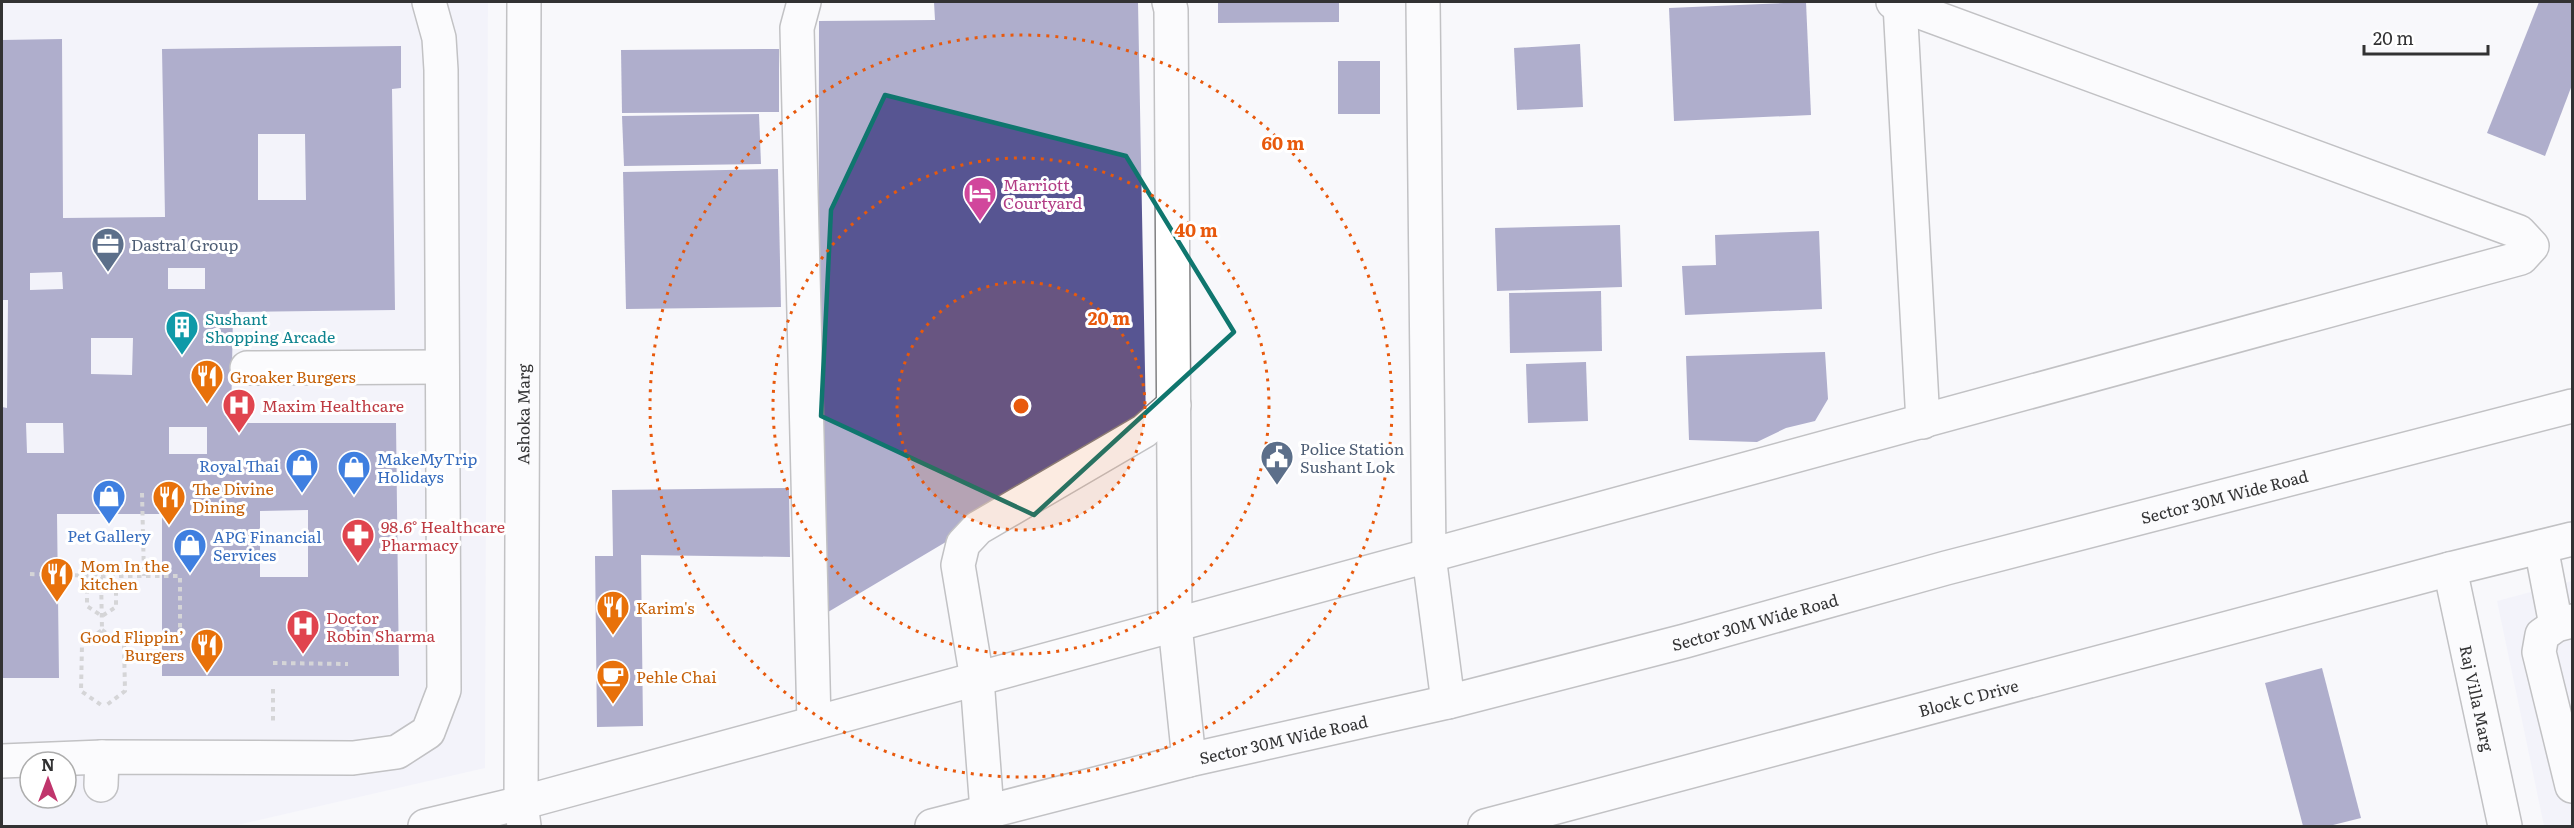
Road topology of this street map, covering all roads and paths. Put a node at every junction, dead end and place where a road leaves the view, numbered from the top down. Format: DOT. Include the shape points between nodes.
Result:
graph roads {
  1 [pos="429,2"];
  2 [pos="524,2"];
  3 [pos="804,2"];
  4 [pos="1169,2"];
  5 [pos="1423,2"];
  6 [pos="1896,3"];
  7 [pos="442,367"];
  8 [pos="247,368"];
  9 [pos="1174,405"];
  10 [pos="2572,405"];
  11 [pos="1923,422"];
  12 [pos="142,493"];
  13 [pos="2572,539"];
  14 [pos="2541,547"];
  15 [pos="1429,556"];
  16 [pos="2450,569"];
  17 [pos="30,574"];
  18 [pos="101,576"];
  19 [pos="144,576"];
  20 [pos="87,589"];
  21 [pos="116,589"];
  22 [pos="102,616"];
  23 [pos="2564,623"];
  24 [pos="1175,625"];
  25 [pos="180,628"];
  26 [pos="102,630"];
  27 [pos="273,663"];
  28 [pos="348,664"];
  29 [pos="976,679"];
  30 [pos="273,689"];
  31 [pos="1448,702"];
  32 [pos="814,723"];
  33 [pos="273,730"];
  34 [pos="1189,760"];
  35 [pos="2,761"];
  36 [pos="2572,786"];
  37 [pos="987,811"];
  38 [pos="523,815"];
  39 [pos="476,820"];
  40 [pos="425,826"];
  41 [pos="932,826"];
  42 [pos="1485,826"];
  43 [pos="2505,826"];
  1 -- 7 [label="street" via="439,38 441,70"];
  2 -- 38 [label="street, Ashoka Marg"];
  3 -- 32 [label="street" via="797,28"];
  4 -- 9 [label="street"];
  5 -- 15 [label="street"];
  6 -- 11 [label="street"];
  6 -- 11 [label="street" via="2519,232 2532,246 2521,258"];
  7 -- 8 [label="street"];
  7 -- 35 [label="street" via="444,690 428,732 397,752 353,758 102,771"];
  9 -- 24 [label="street"];
  9 -- 29 [label="street" via="1144,431 978,528 963,544 958,565"];
  10 -- 31 [label="street, Sector 30M Wide Road"];
  11 -- 15 [label="street"];
  12 -- 19 [label="path"];
  13 -- 14 [label="street, Block C Drive"];
  14 -- 16 [label="street, Block C Drive"];
  14 -- 23 [label="street"];
  15 -- 24 [label="street"];
  15 -- 31 [label="street"];
  16 -- 42 [label="street, Block C Drive"];
  16 -- 43 [label="street, Raj Villa Marg"];
  17 -- 18 [label="path"];
  18 -- 19 [label="path"];
  18 -- 22 [label="path"];
  19 -- 25 [label="path" via="180,576"];
  20 -- 22 [label="path" via="87,606"];
  21 -- 22 [label="path" via="116,607"];
  22 -- 26 [label="path"];
  23 -- 36 [label="street" via="2542,634 2539,652"];
  24 -- 29 [label="street"];
  24 -- 34 [label="street"];
  26 -- 26 [label="path" via="124,645 125,691 104,707 81,691 82,644"];
  27 -- 28 [label="path"];
  29 -- 32 [label="street"];
  29 -- 37 [label="street"];
  30 -- 33 [label="path"];
  31 -- 34 [label="street, Sector 30M Wide Road"];
  32 -- 38 [label="street"];
  34 -- 37 [label="street, Sector 30M Wide Road"];
  37 -- 41 [label="street, Sector 30M Wide Road"];
  38 -- 39 [label="street"];
  39 -- 40 [label="street"];
}
